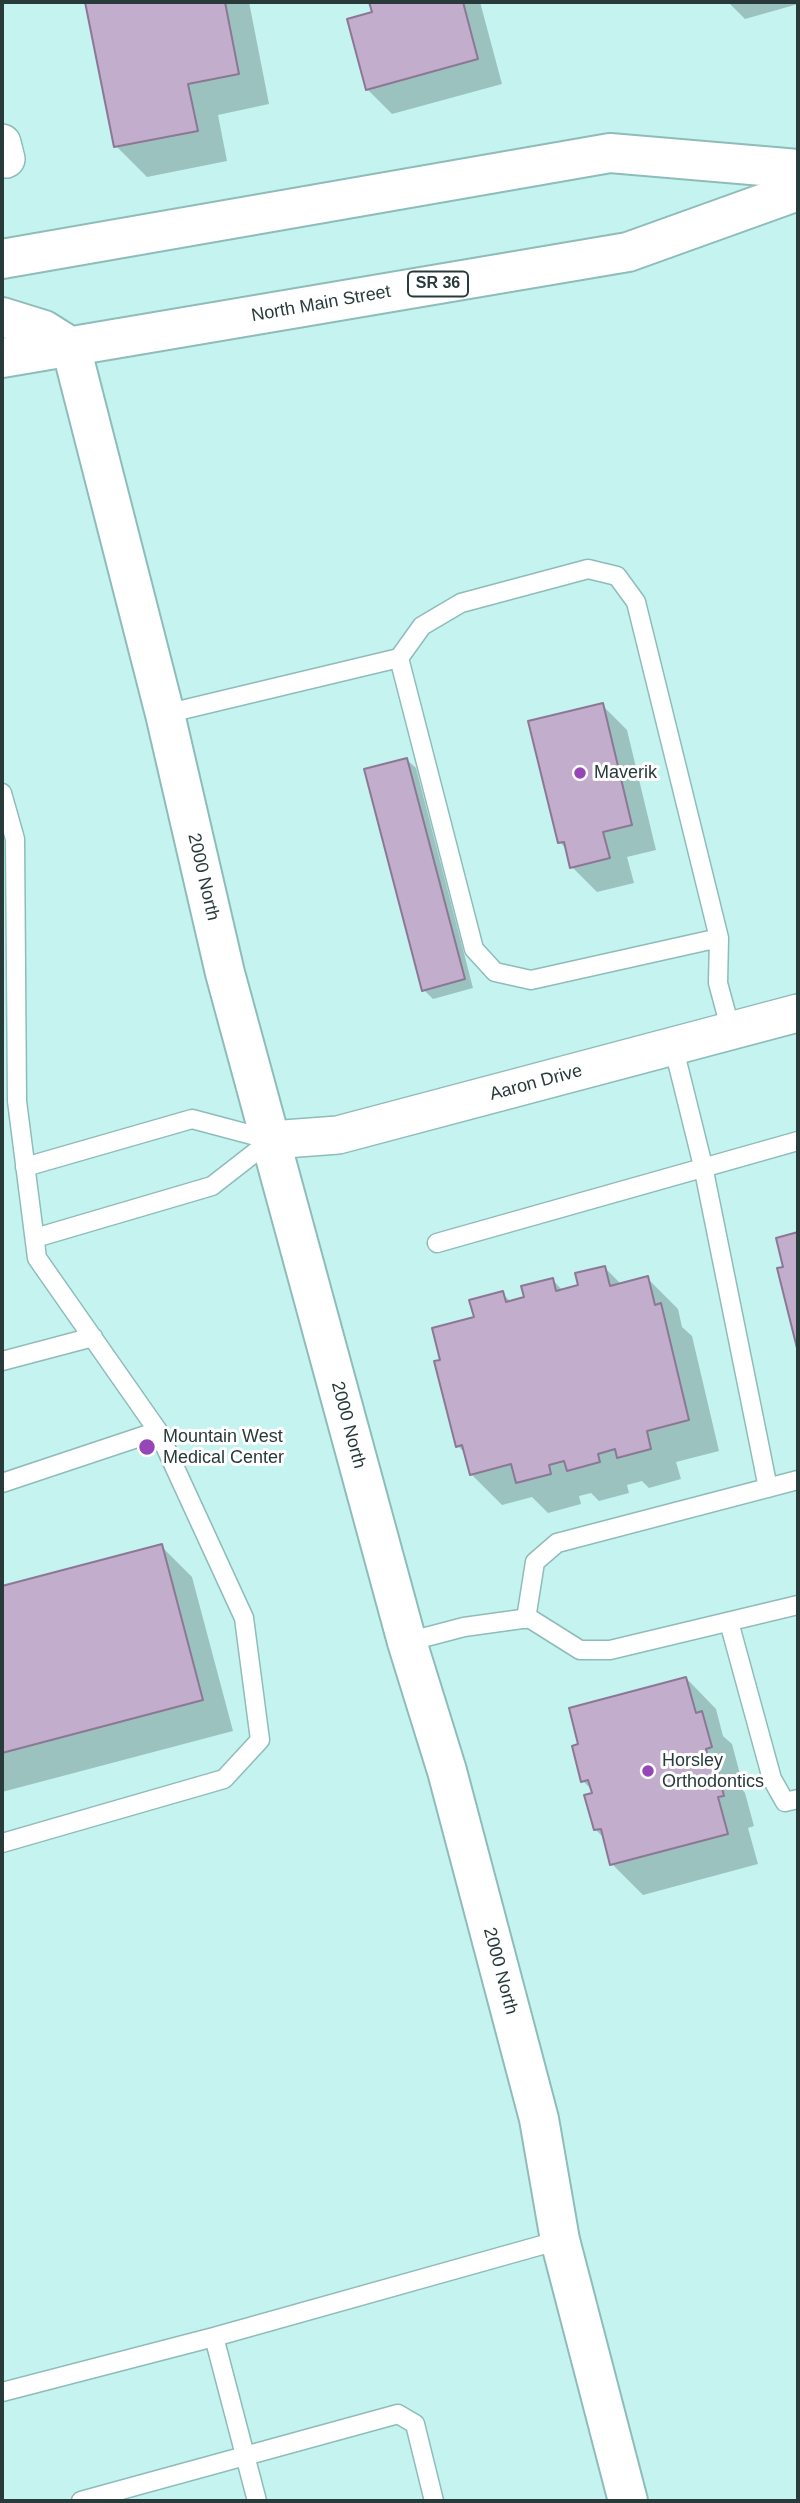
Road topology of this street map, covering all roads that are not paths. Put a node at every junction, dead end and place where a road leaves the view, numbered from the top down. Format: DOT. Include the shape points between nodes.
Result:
graph roads {
  1 [pos="798,169"];
  2 [pos="798,191"];
  3 [pos="2,259"];
  4 [pos="2,317"];
  5 [pos="71,347"];
  6 [pos="2,358"];
  7 [pos="398,658"];
  8 [pos="165,714"];
  9 [pos="2,793"];
  10 [pos="719,938"];
  11 [pos="798,1013"];
  12 [pos="731,1031"];
  13 [pos="673,1045"];
  14 [pos="271,1140"];
  15 [pos="798,1141"];
  16 [pos="703,1166"];
  17 [pos="25,1167"];
  18 [pos="35,1238"];
  19 [pos="437,1243"];
  20 [pos="93,1337"];
  21 [pos="2,1361"];
  22 [pos="158,1431"];
  23 [pos="798,1480"];
  24 [pos="2,1483"];
  25 [pos="768,1488"];
  26 [pos="798,1605"];
  27 [pos="526,1619"];
  28 [pos="729,1622"];
  29 [pos="407,1642"];
  30 [pos="798,1799"];
  31 [pos="2,1843"];
  32 [pos="560,2240"];
  33 [pos="214,2337"];
  34 [pos="2,2392"];
  35 [pos="245,2454"];
  36 [pos="81,2501"];
  37 [pos="257,2501"];
  38 [pos="434,2501"];
  39 [pos="628,2501"];
  1 -- 3 [label="main road" via="610,153"];
  2 -- 5 [label="main road, North Main Street / SR 36" via="628,252"];
  4 -- 5 [label="main road" via="44,330"];
  5 -- 6 [label="main road, North Main Street / SR 36"];
  5 -- 8 [label="main road, 2000 North"];
  7 -- 8 [label="lane"];
  7 -- 10 [label="lane" via="474,949 495,972 531,980"];
  7 -- 10 [label="lane" via="422,626 461,603 588,569 617,576 636,602"];
  8 -- 14 [label="main road, 2000 North" via="225,973"];
  9 -- 17 [label="lane" via="16,839 17,1101"];
  10 -- 12 [label="lane" via="718,983"];
  11 -- 12 [label="street, Aaron Drive"];
  12 -- 13 [label="street, Aaron Drive"];
  13 -- 14 [label="street, Aaron Drive" via="338,1135"];
  13 -- 16 [label="lane"];
  14 -- 17 [label="lane" via="192,1119"];
  14 -- 18 [label="lane" via="212,1186"];
  14 -- 29 [label="main road, 2000 North"];
  15 -- 16 [label="lane"];
  16 -- 19 [label="lane"];
  16 -- 25 [label="lane"];
  17 -- 18 [label="lane"];
  18 -- 20 [label="lane" via="37,1258"];
  20 -- 21 [label="lane"];
  20 -- 22 [label="lane"];
  22 -- 24 [label="lane"];
  22 -- 31 [label="lane" via="244,1618 260,1740 225,1779"];
  23 -- 25 [label="lane"];
  25 -- 27 [label="lane" via="557,1543 535,1562"];
  26 -- 28 [label="lane"];
  27 -- 28 [label="lane" via="580,1650 610,1650"];
  27 -- 29 [label="lane" via="464,1626"];
  28 -- 30 [label="lane" via="772,1779 785,1802"];
  29 -- 32 [label="main road, 2000 North" via="447,1771 539,2119"];
  32 -- 33 [label="lane"];
  32 -- 39 [label="main road, 2000 North"];
  33 -- 34 [label="lane"];
  33 -- 35 [label="lane"];
  35 -- 36 [label="lane"];
  35 -- 37 [label="lane"];
  35 -- 38 [label="lane" via="398,2414 415,2424"];
}
